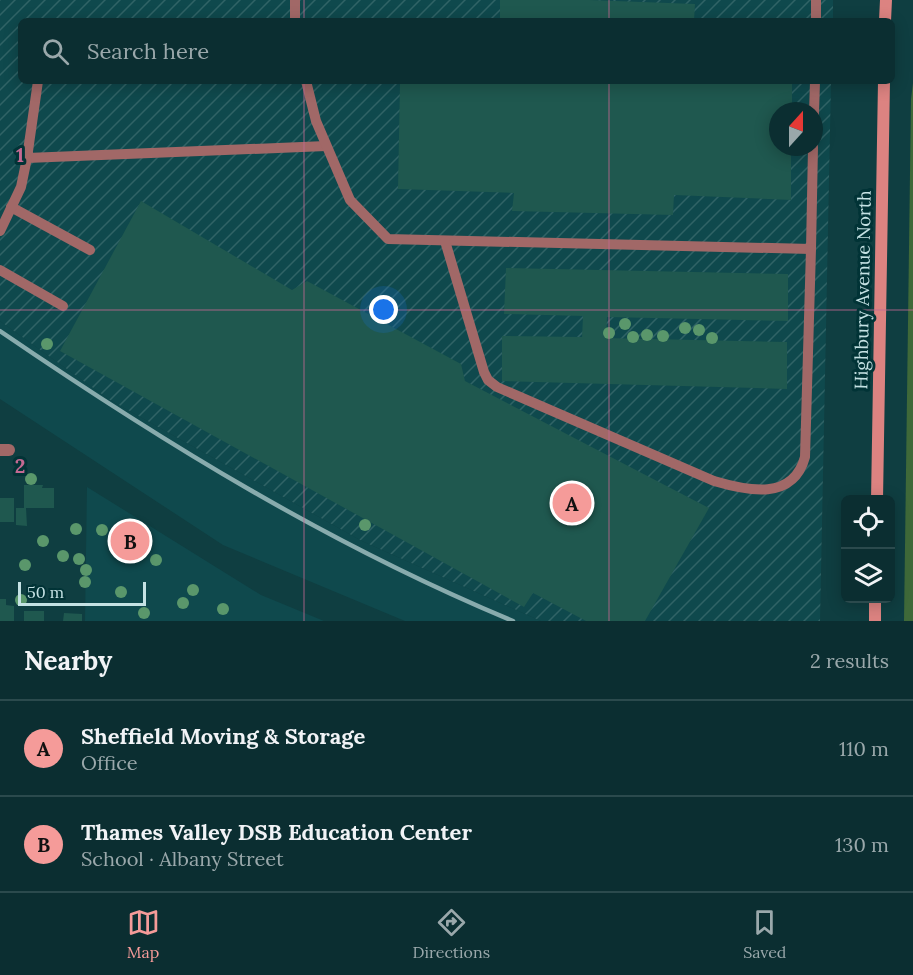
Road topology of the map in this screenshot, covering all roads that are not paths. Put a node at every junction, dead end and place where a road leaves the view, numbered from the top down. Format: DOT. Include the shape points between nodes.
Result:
graph roads {
  1 [pos="295,0"];
  2 [pos="816,0"];
  3 [pos="886,0"];
  4 [pos="295,18"];
  5 [pos="816,18"];
  6 [pos="885,18"];
  7 [pos="38,84"];
  8 [pos="307,84"];
  9 [pos="815,84"];
  10 [pos="884,84"];
  11 [pos="814,102"];
  12 [pos="326,146"];
  13 [pos="813,156"];
  14 [pos="27,158"];
  15 [pos="11,207"];
  16 [pos="0,231"];
  17 [pos="445,241"];
  18 [pos="811,249"];
  19 [pos="90,250"];
  20 [pos="0,270"];
  21 [pos="63,306"];
  22 [pos="877,495"];
  23 [pos="875,603"];
  24 [pos="875,621"];
  1 -- 4 [label="lane"];
  2 -- 5 [label="lane"];
  3 -- 6 [label="main road"];
  7 -- 14 [label="lane"];
  8 -- 12 [label="lane"];
  9 -- 11 [label="lane"];
  10 -- 22 [label="main road, Highbury Avenue North"];
  12 -- 14 [label="lane"];
  12 -- 17 [label="lane" via="350,200 388,239"];
  13 -- 18 [label="lane"];
  14 -- 15 [label="lane" via="21,187"];
  15 -- 16 [label="lane"];
  15 -- 19 [label="lane"];
  17 -- 18 [label="lane"];
  17 -- 18 [label="lane" via="488,380 527,401 714,481 762,490 787,484 799,473 805,457"];
  20 -- 21 [label="lane"];
  23 -- 24 [label="main road"];
}
